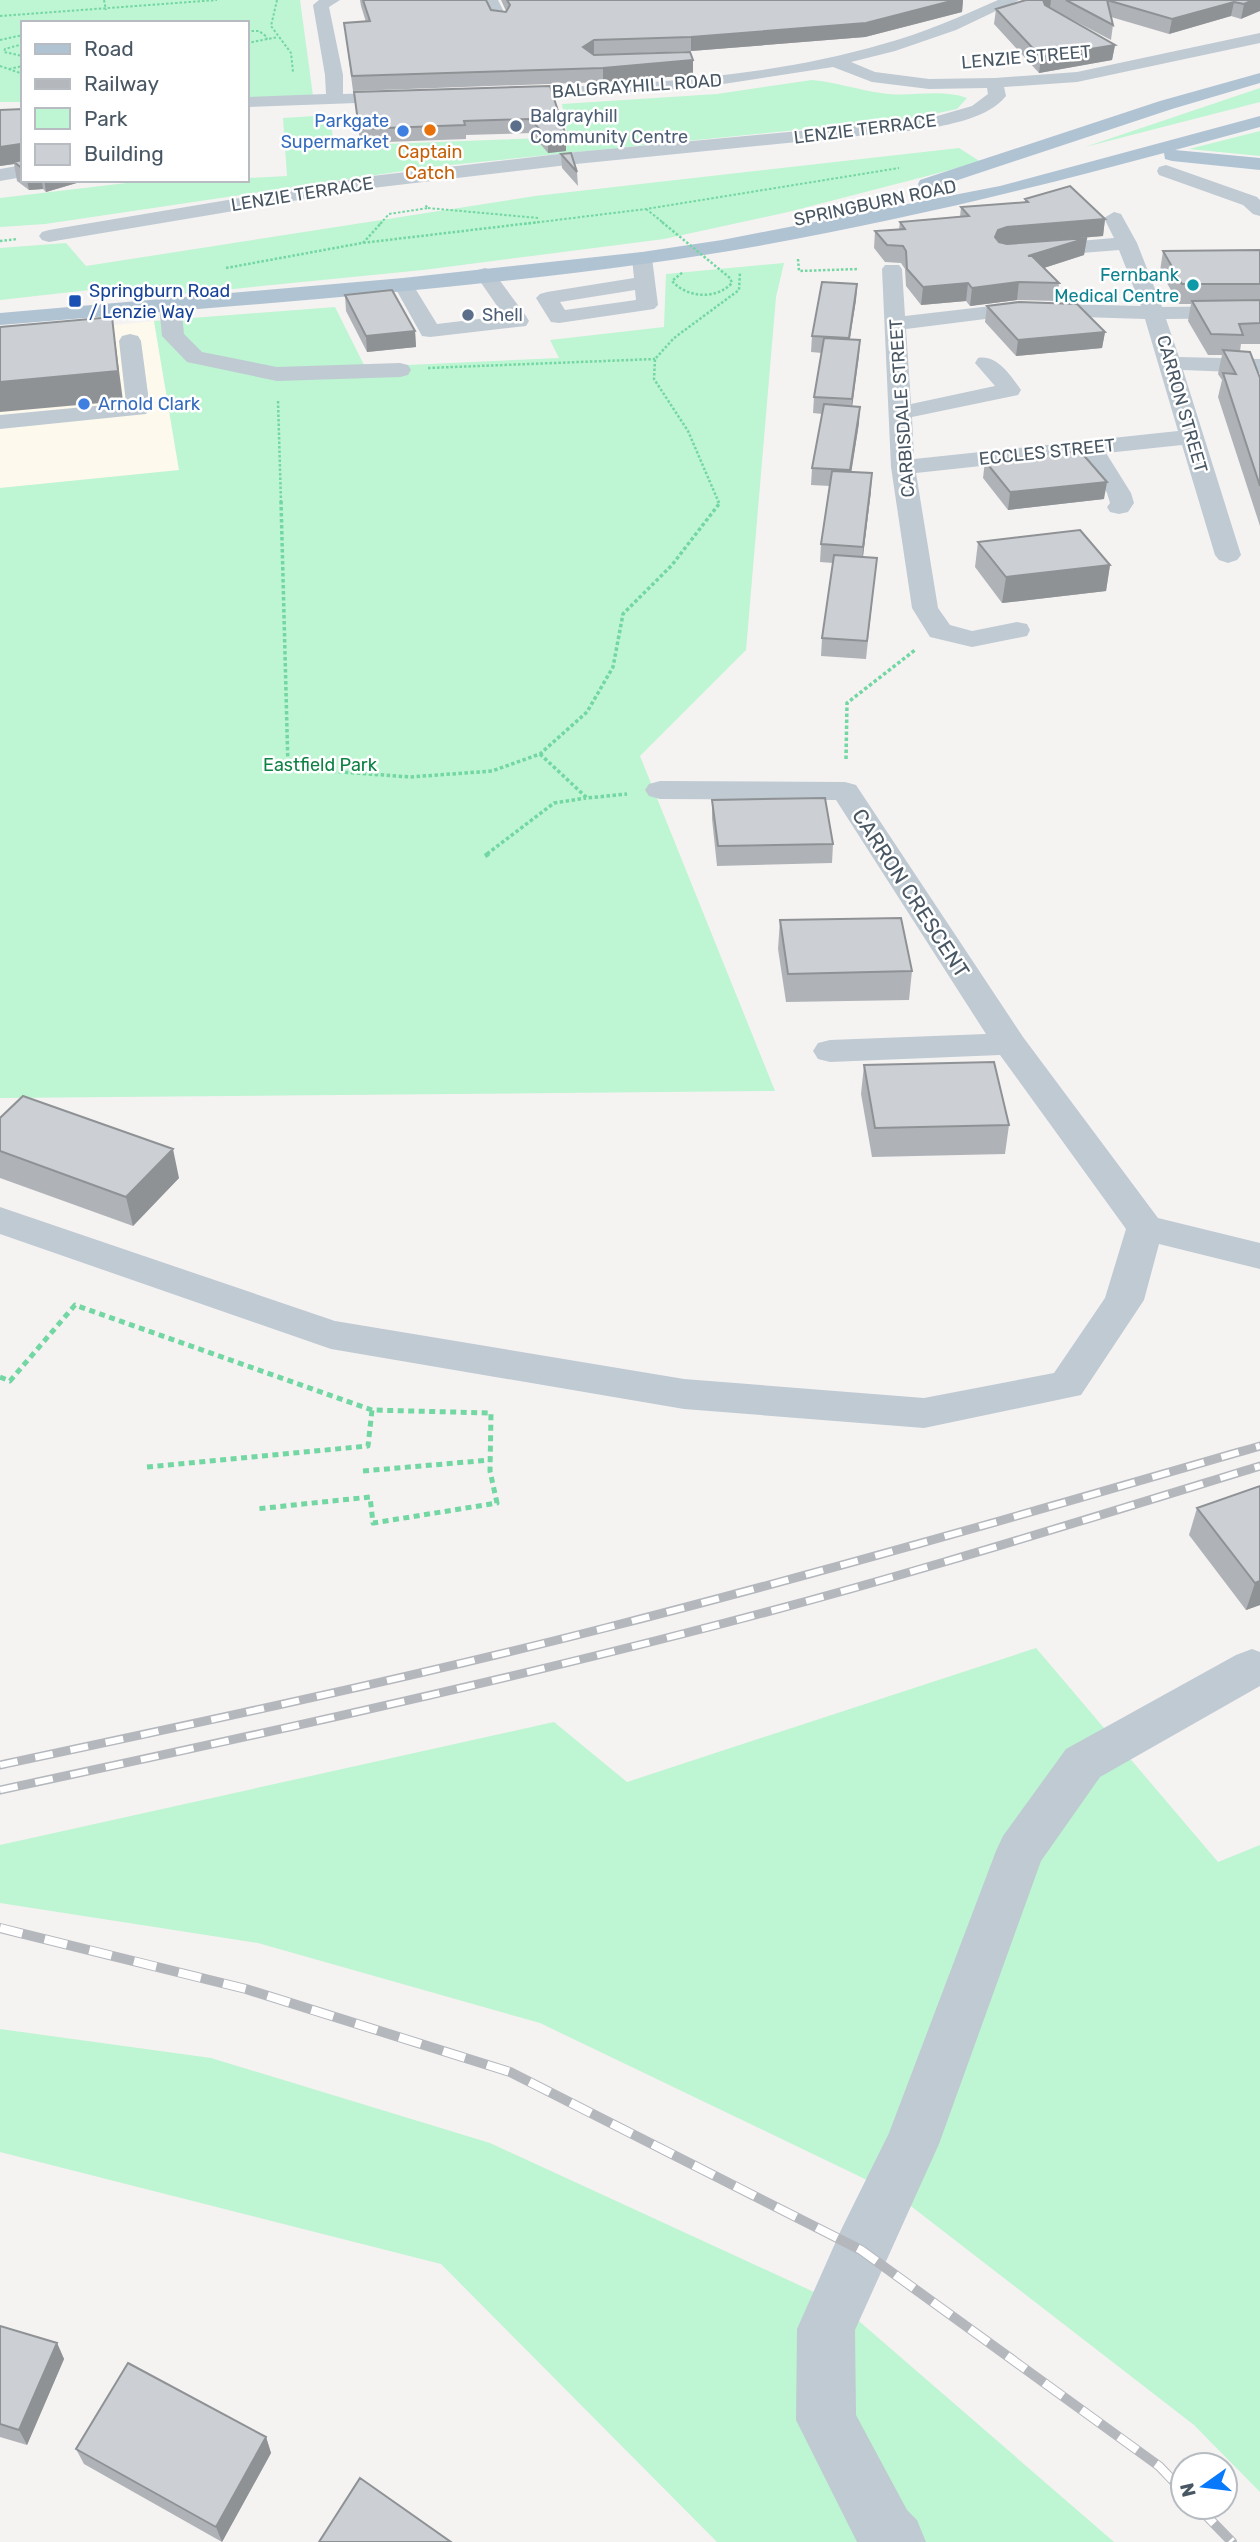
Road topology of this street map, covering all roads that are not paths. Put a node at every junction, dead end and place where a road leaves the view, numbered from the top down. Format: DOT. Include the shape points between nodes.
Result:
graph roads {
  1 [pos="332,0"];
  2 [pos="490,0"];
  3 [pos="1011,0"];
  4 [pos="959,3"];
  5 [pos="990,10"];
  6 [pos="500,20"];
  7 [pos="1218,33"];
  8 [pos="1252,40"];
  9 [pos="1115,52"];
  10 [pos="838,63"];
  11 [pos="1136,64"];
  12 [pos="717,65"];
  13 [pos="1260,78"];
  14 [pos="734,80"];
  15 [pos="995,83"];
  16 [pos="487,95"];
  17 [pos="423,97"];
  18 [pos="335,100"];
  19 [pos="248,103"];
  20 [pos="1260,108"];
  21 [pos="1260,121"];
  22 [pos="1129,158"];
  23 [pos="1260,164"];
  24 [pos="21,171"];
  25 [pos="1166,172"];
  26 [pos="0,175"];
  27 [pos="1260,209"];
  28 [pos="825,215"];
  29 [pos="1114,218"];
  30 [pos="49,236"];
  31 [pos="1127,243"];
  32 [pos="1019,252"];
  33 [pos="642,258"];
  34 [pos="892,269"];
  35 [pos="485,274"];
  36 [pos="645,282"];
  37 [pos="403,284"];
  38 [pos="170,304"];
  39 [pos="1260,312"];
  40 [pos="1156,313"];
  41 [pos="0,319"];
  42 [pos="896,324"];
  43 [pos="130,341"];
  44 [pos="986,363"];
  45 [pos="1170,363"];
  46 [pos="1260,366"];
  47 [pos="400,370"];
  48 [pos="900,413"];
  49 [pos="0,422"];
  50 [pos="1191,437"];
  51 [pos="1090,447"];
  52 [pos="903,467"];
  53 [pos="1119,507"];
  54 [pos="1228,555"];
  55 [pos="1017,630"];
  56 [pos="660,790"];
  57 [pos="1010,1044"];
  58 [pos="830,1051"];
  59 [pos="0,1220"];
  60 [pos="1145,1228"];
  61 [pos="1260,1256"];
  62 [pos="1252,1668"];
  63 [pos="895,2542"];
  1 -- 18 [label="street" via="321,5"];
  2 -- 6 [label="street"];
  3 -- 5 [label="street, BALGRAYHILL ROAD"];
  4 -- 5 [label="street"];
  5 -- 10 [label="street, BALGRAYHILL ROAD" via="905,44"];
  7 -- 8 [label="street"];
  8 -- 11 [label="street, LENZIE STREET"];
  9 -- 11 [label="street"];
  10 -- 14 [label="street, BALGRAYHILL ROAD"];
  10 -- 15 [label="street, LENZIE STREET" via="885,79"];
  11 -- 15 [label="street, LENZIE STREET" via="1077,77"];
  12 -- 14 [label="street, BALGRAYHILL ROAD"];
  13 -- 28 [label="main road"];
  14 -- 16 [label="street, BALGRAYHILL ROAD"];
  15 -- 30 [label="street, LENZIE TERRACE" via="997,96 978,110 928,124 378,181"];
  17 -- 18 [label="street"];
  18 -- 19 [label="street"];
  20 -- 28 [label="main road, SPRINGBURN ROAD"];
  21 -- 22 [label="main road, SPRINGBURN ROAD"];
  22 -- 23 [label="main road" via="1181,154"];
  22 -- 33 [label="main road, SPRINGBURN ROAD" via="926,207"];
  24 -- 26 [label="street"];
  25 -- 27 [label="street" via="1250,201"];
  28 -- 35 [label="main road, SPRINGBURN ROAD"];
  29 -- 31 [label="street, CARRON STREET"];
  31 -- 32 [label="street"];
  31 -- 40 [label="street, CARRON STREET"];
  33 -- 35 [label="main road, SPRINGBURN ROAD"];
  33 -- 36 [label="street"];
  34 -- 42 [label="street, CARBISDALE STREET"];
  35 -- 37 [label="main road, SPRINGBURN ROAD"];
  35 -- 37 [label="street" via="517,321 430,331"];
  37 -- 38 [label="main road, SPRINGBURN ROAD"];
  38 -- 41 [label="main road, SPRINGBURN ROAD"];
  38 -- 47 [label="street" via="173,336 195,357 277,374"];
  39 -- 40 [label="street"];
  40 -- 42 [label="street" via="1017,309"];
  40 -- 45 [label="street, CARRON STREET"];
  42 -- 48 [label="street, CARBISDALE STREET"];
  43 -- 49 [label="street" via="138,409"];
  44 -- 48 [label="street" via="1010,390"];
  45 -- 46 [label="street"];
  45 -- 50 [label="street, CARRON STREET"];
  48 -- 52 [label="street, CARBISDALE STREET"];
  50 -- 51 [label="street, ECCLES STREET"];
  50 -- 54 [label="street, CARRON STREET"];
  51 -- 52 [label="street, ECCLES STREET"];
  51 -- 53 [label="street" via="1119,493"];
  52 -- 55 [label="street, CARBISDALE STREET" via="925,608 940,631 972,639"];
  56 -- 57 [label="street, CARRON CRESCENT" via="845,791"];
  57 -- 58 [label="street"];
  57 -- 60 [label="street, CARRON CRESCENT"];
  59 -- 60 [label="street" via="331,1335 684,1394 924,1413 1067,1385 1124,1300"];
  60 -- 61 [label="street"];
  62 -- 63 [label="street" via="1083,1763 1020,1851 912,2144 827,2329 826,2420 885,2532"];
}
